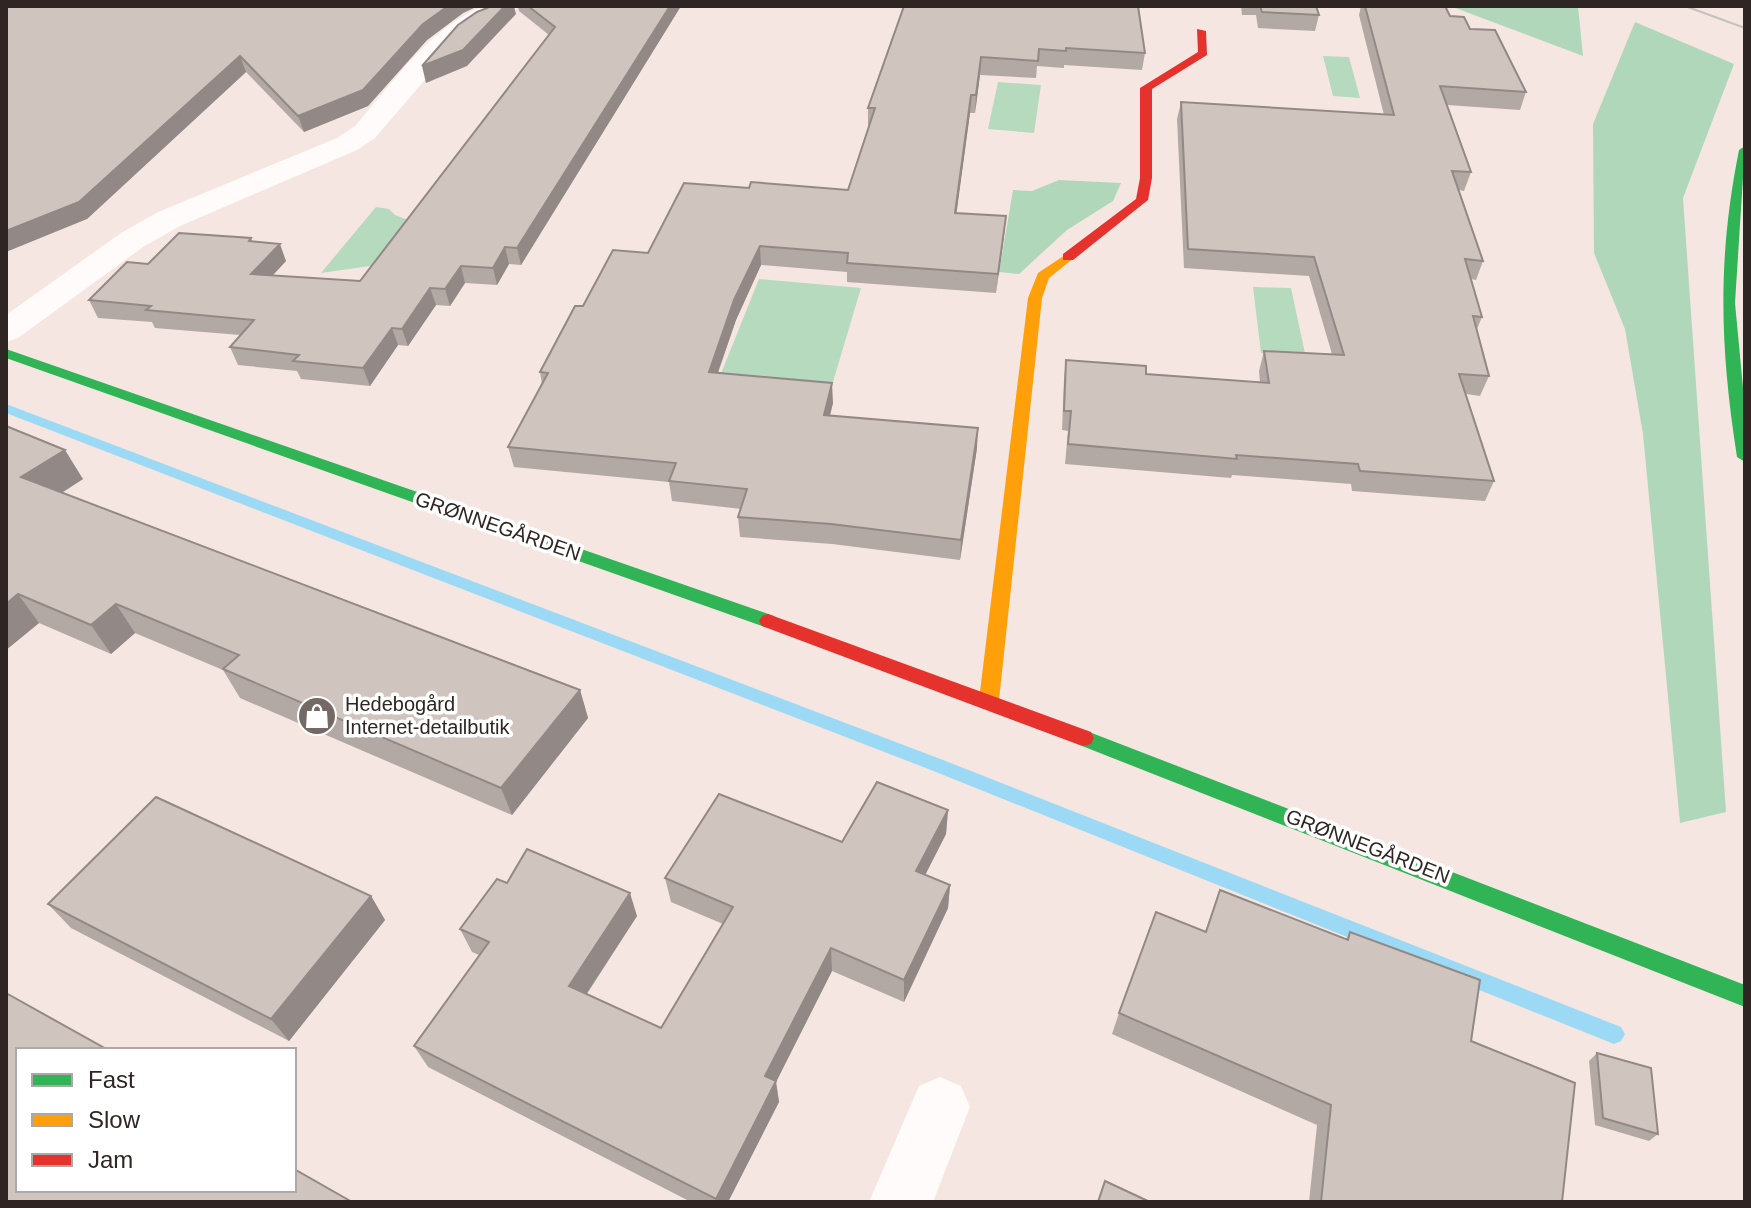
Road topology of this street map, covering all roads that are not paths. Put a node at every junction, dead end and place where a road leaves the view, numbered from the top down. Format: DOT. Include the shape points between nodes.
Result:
graph roads {
  1 [pos="506,6"];
  2 [pos="1201,31"];
  3 [pos="1745,150"];
  4 [pos="6,331"];
  5 [pos="6,353"];
  6 [pos="1745,457"];
  7 [pos="989,700"];
  8 [pos="1745,996"];
  9 [pos="940,1107"];
  10 [pos="901,1202"];
  1 -- 4 [label="street" via="451,34 365,132 347,144 169,219"];
  2 -- 7 [label="street" via="1203,53 1146,88 1142,200 1043,276 1035,298"];
  3 -- 6 [label="street" via="1730,223 1728,310"];
  5 -- 7 [label="street, GRØNNEGÅRDEN"];
  7 -- 8 [label="street, GRØNNEGÅRDEN"];
  9 -- 10 [label="street"];
}
